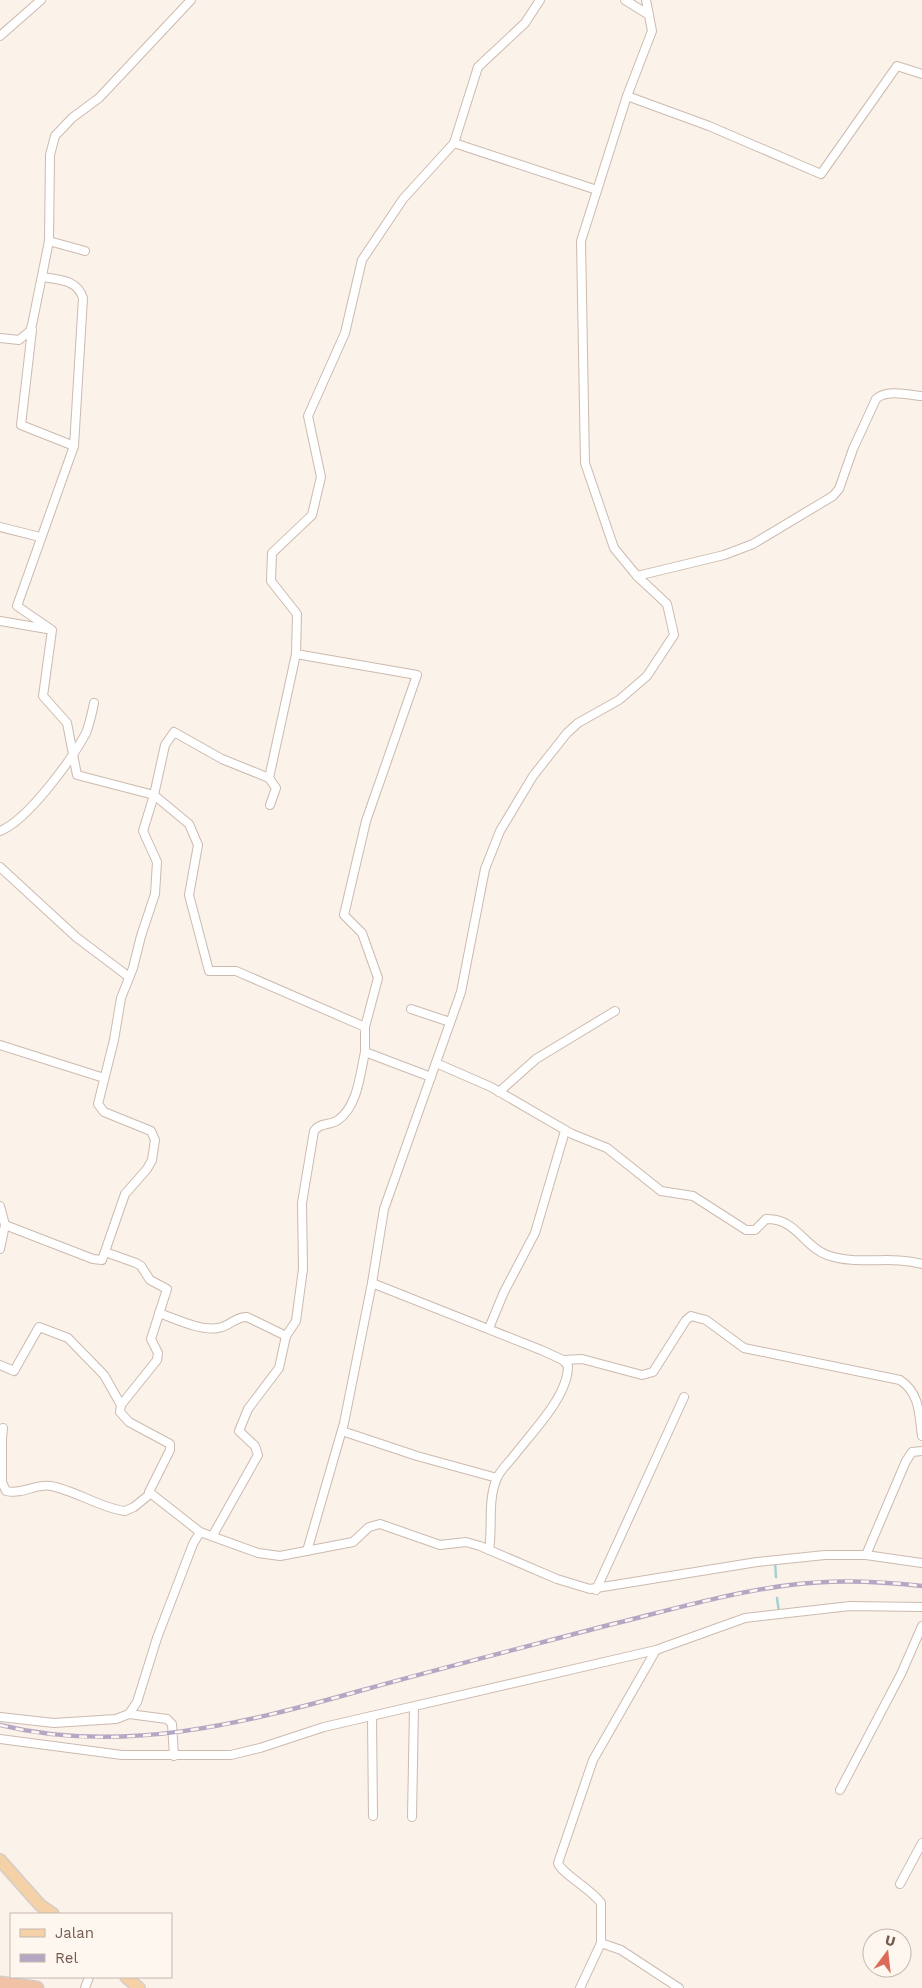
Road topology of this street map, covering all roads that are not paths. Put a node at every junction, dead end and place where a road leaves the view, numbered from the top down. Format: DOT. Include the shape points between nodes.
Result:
graph roads {
  1 [pos="41,0"];
  2 [pos="191,0"];
  3 [pos="540,0"];
  4 [pos="626,0"];
  5 [pos="646,0"];
  6 [pos="649,15"];
  7 [pos="0,36"];
  8 [pos="922,74"];
  9 [pos="627,96"];
  10 [pos="454,143"];
  11 [pos="598,190"];
  12 [pos="49,241"];
  13 [pos="85,251"];
  14 [pos="43,277"];
  15 [pos="32,325"];
  16 [pos="0,338"];
  17 [pos="922,396"];
  18 [pos="74,446"];
  19 [pos="0,527"];
  20 [pos="40,537"];
  21 [pos="636,576"];
  22 [pos="0,621"];
  23 [pos="52,630"];
  24 [pos="296,654"];
  25 [pos="94,703"];
  26 [pos="73,753"];
  27 [pos="269,778"];
  28 [pos="154,795"];
  29 [pos="270,805"];
  30 [pos="0,830"];
  31 [pos="0,866"];
  32 [pos="130,977"];
  33 [pos="411,1009"];
  34 [pos="615,1011"];
  35 [pos="450,1022"];
  36 [pos="365,1027"];
  37 [pos="0,1045"];
  38 [pos="365,1052"];
  39 [pos="436,1063"];
  40 [pos="431,1077"];
  41 [pos="104,1078"];
  42 [pos="500,1092"];
  43 [pos="565,1131"];
  44 [pos="0,1206"];
  45 [pos="5,1224"];
  46 [pos="0,1249"];
  47 [pos="105,1252"];
  48 [pos="922,1264"];
  49 [pos="372,1283"];
  50 [pos="160,1313"];
  51 [pos="489,1328"];
  52 [pos="286,1336"];
  53 [pos="563,1360"];
  54 [pos="0,1365"];
  55 [pos="684,1397"];
  56 [pos="121,1405"];
  57 [pos="3,1428"];
  58 [pos="342,1431"];
  59 [pos="922,1436"];
  60 [pos="1,1439"];
  61 [pos="922,1451"];
  62 [pos="497,1478"];
  63 [pos="150,1494"];
  64 [pos="200,1532"];
  65 [pos="213,1535"];
  66 [pos="489,1550"];
  67 [pos="307,1551"];
  68 [pos="866,1555"];
  69 [pos="922,1563"];
  70 [pos="596,1590"];
  71 [pos="922,1608"];
  72 [pos="922,1626"];
  73 [pos="656,1650"];
  74 [pos="414,1706"];
  75 [pos="129,1714"];
  76 [pos="372,1716"];
  77 [pos="0,1717"];
  78 [pos="0,1739"];
  79 [pos="174,1756"];
  80 [pos="840,1790"];
  81 [pos="373,1816"];
  82 [pos="412,1817"];
  83 [pos="922,1843"];
  84 [pos="0,1860"];
  85 [pos="900,1884"];
  86 [pos="52,1913"];
  87 [pos="601,1943"];
  88 [pos="127,1978"];
  89 [pos="5,1985"];
  90 [pos="37,1988"];
  91 [pos="139,1988"];
  92 [pos="580,1988"];
  93 [pos="679,1988"];
  1 -- 7 [label="street"];
  2 -- 12 [label="street" via="112,85 55,136 50,155"];
  3 -- 10 [label="street" via="525,23 478,67"];
  4 -- 6 [label="street"];
  5 -- 6 [label="street"];
  6 -- 9 [label="street" via="652,31"];
  8 -- 9 [label="street" via="897,66 821,174 710,126"];
  9 -- 11 [label="street"];
  10 -- 11 [label="street"];
  10 -- 24 [label="street" via="403,200 362,260 345,333 308,416 321,477 312,514 272,553 271,581 297,614"];
  11 -- 21 [label="street" via="581,241 584,463 614,548"];
  12 -- 13 [label="street"];
  12 -- 14 [label="street"];
  14 -- 15 [label="street"];
  14 -- 18 [label="street" via="69,282 80,289 84,298"];
  15 -- 16 [label="street" via="19,340"];
  15 -- 18 [label="street" via="21,425"];
  17 -- 21 [label="street" via="888,393 876,398 839,489 818,507 753,544 724,555"];
  18 -- 20 [label="street"];
  19 -- 20 [label="street"];
  20 -- 23 [label="street" via="17,606"];
  21 -- 35 [label="street" via="667,604 674,635 647,676 618,700 567,732 533,776 500,831 485,869 461,992"];
  22 -- 23 [label="street"];
  23 -- 26 [label="street" via="42,696 67,723"];
  24 -- 27 [label="street"];
  24 -- 36 [label="street" via="416,675 366,822 344,915 362,932 378,978"];
  25 -- 26 [label="street" via="86,732"];
  26 -- 28 [label="street" via="77,775"];
  26 -- 30 [label="street" via="34,803 14,824"];
  27 -- 28 [label="street" via="222,759 174,732 165,745"];
  27 -- 29 [label="street" via="276,788"];
  28 -- 32 [label="street" via="142,832 157,862 155,894"];
  28 -- 36 [label="street" via="189,824 198,845 189,895 209,970 236,971"];
  31 -- 32 [label="street" via="76,937"];
  32 -- 41 [label="street" via="118,1006 114,1040"];
  33 -- 35 [label="street"];
  34 -- 42 [label="street" via="536,1059"];
  35 -- 39 [label="street"];
  36 -- 38 [label="street"];
  37 -- 41 [label="street"];
  38 -- 40 [label="street"];
  38 -- 52 [label="street" via="352,1102 337,1121 316,1128 313,1137 302,1203 303,1269 299,1309 296,1321"];
  39 -- 40 [label="street"];
  39 -- 42 [label="street"];
  40 -- 49 [label="street" via="384,1209"];
  41 -- 47 [label="street" via="98,1104 100,1109 151,1130 155,1140 147,1169 125,1194"];
  42 -- 43 [label="street"];
  43 -- 48 [label="street" via="607,1148 661,1191 693,1196 746,1230 755,1230 766,1220 777,1220 798,1230 827,1255 857,1260 907,1260"];
  43 -- 51 [label="street" via="534,1233"];
  44 -- 45 [label="street"];
  45 -- 46 [label="street"];
  45 -- 47 [label="street" via="98,1261 102,1260"];
  47 -- 50 [label="street" via="142,1266 150,1280 167,1288"];
  49 -- 51 [label="street"];
  49 -- 58 [label="street"];
  50 -- 52 [label="street" via="212,1329 242,1317 248,1318"];
  50 -- 56 [label="street" via="151,1339 158,1353 157,1360"];
  51 -- 53 [label="street"];
  52 -- 65 [label="street" via="279,1368 252,1402 239,1428 240,1433 256,1446 257,1458"];
  53 -- 59 [label="street" via="582,1359 642,1375 653,1372 691,1316 706,1320 744,1348 761,1354 900,1380 910,1386 917,1402"];
  53 -- 62 [label="street" via="568,1372 558,1398"];
  54 -- 56 [label="street" via="14,1371 39,1327 68,1338 104,1375"];
  55 -- 70 [label="street"];
  56 -- 63 [label="street" via="120,1412 129,1422 171,1447 149,1488"];
  57 -- 60 [label="street"];
  58 -- 62 [label="street"];
  58 -- 67 [label="street"];
  60 -- 63 [label="street" via="2,1482 6,1491 23,1492 54,1486 125,1511"];
  61 -- 68 [label="street" via="912,1452 906,1461"];
  62 -- 66 [label="street" via="490,1511"];
  63 -- 64 [label="street"];
  64 -- 65 [label="street"];
  64 -- 75 [label="street" via="157,1638 137,1702"];
  65 -- 67 [label="street" via="263,1554 280,1556"];
  66 -- 67 [label="street" via="466,1542 440,1545 380,1524 369,1527 353,1542"];
  66 -- 70 [label="street" via="557,1579"];
  68 -- 69 [label="street"];
  68 -- 70 [label="street" via="825,1555 757,1562"];
  71 -- 73 [label="street" via="814,1608 745,1618"];
  72 -- 80 [label="street"];
  73 -- 74 [label="street"];
  73 -- 87 [label="street" via="593,1760 558,1863 560,1869 589,1888 601,1903"];
  74 -- 76 [label="street"];
  74 -- 82 [label="street"];
  75 -- 77 [label="street" via="116,1719 54,1723"];
  75 -- 79 [label="street" via="167,1719 172,1724"];
  76 -- 79 [label="street" via="231,1755"];
  76 -- 81 [label="street"];
  78 -- 79 [label="street" via="100,1753"];
  83 -- 85 [label="street"];
  84 -- 86 [label="main road" via="40,1905"];
  87 -- 92 [label="street"];
  87 -- 93 [label="street" via="620,1950"];
  88 -- 91 [label="main road"];
  89 -- 90 [label="highway"];
}
